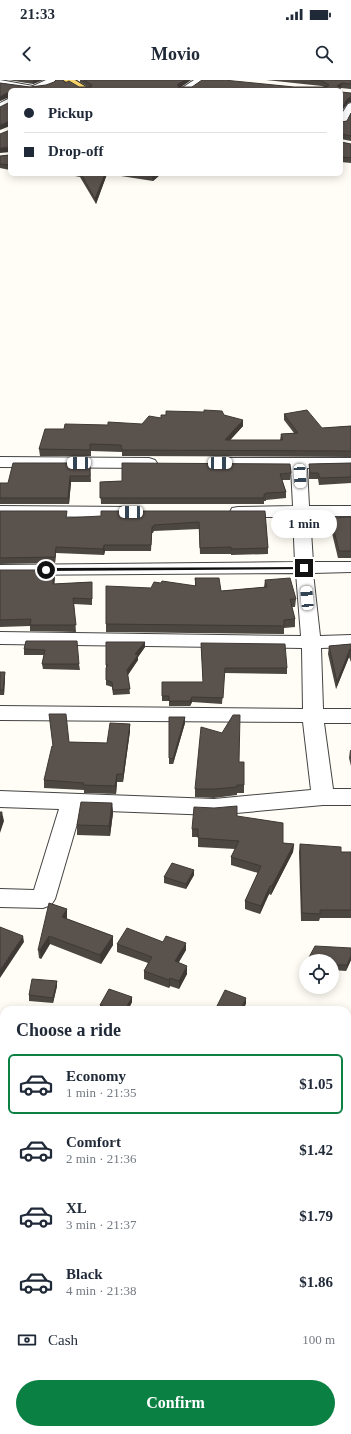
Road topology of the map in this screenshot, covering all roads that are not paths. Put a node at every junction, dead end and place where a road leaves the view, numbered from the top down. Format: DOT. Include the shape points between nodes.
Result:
graph roads {
  1 [pos="54,80"];
  2 [pos="68,80"];
  3 [pos="201,80"];
  4 [pos="0,83"];
  5 [pos="23,88"];
  6 [pos="36,88"];
  7 [pos="82,88"];
  8 [pos="187,88"];
  9 [pos="351,106"];
  10 [pos="343,120"];
  11 [pos="0,462"];
  12 [pos="165,463"];
  13 [pos="205,463"];
  14 [pos="351,463"];
  15 [pos="299,464"];
  16 [pos="0,511"];
  17 [pos="351,511"];
  18 [pos="146,512"];
  19 [pos="224,512"];
  20 [pos="302,512"];
  21 [pos="351,567"];
  22 [pos="304,568"];
  23 [pos="0,570"];
  24 [pos="0,638"];
  25 [pos="351,641"];
  26 [pos="311,642"];
  27 [pos="0,713"];
  28 [pos="351,716"];
  29 [pos="313,717"];
  30 [pos="323,797"];
  31 [pos="351,797"];
  32 [pos="0,799"];
  33 [pos="72,802"];
  34 [pos="0,898"];
  1 -- 6 [label="street"];
  2 -- 7 [label="main road"];
  3 -- 8 [label="street"];
  4 -- 5 [label="street"];
  9 -- 10 [label="street"];
  11 -- 12 [label="street"];
  13 -- 15 [label="street"];
  14 -- 15 [label="street"];
  15 -- 20 [label="street"];
  16 -- 18 [label="street"];
  17 -- 20 [label="street"];
  19 -- 20 [label="street"];
  20 -- 22 [label="street"];
  21 -- 22 [label="street"];
  22 -- 23 [label="street"];
  22 -- 26 [label="street"];
  24 -- 26 [label="street"];
  25 -- 26 [label="street"];
  26 -- 29 [label="street"];
  27 -- 29 [label="street"];
  28 -- 29 [label="street"];
  29 -- 30 [label="street"];
  30 -- 31 [label="street"];
  30 -- 33 [label="street" via="214,807"];
  32 -- 33 [label="street"];
  33 -- 34 [label="street" via="43,899"];
}
